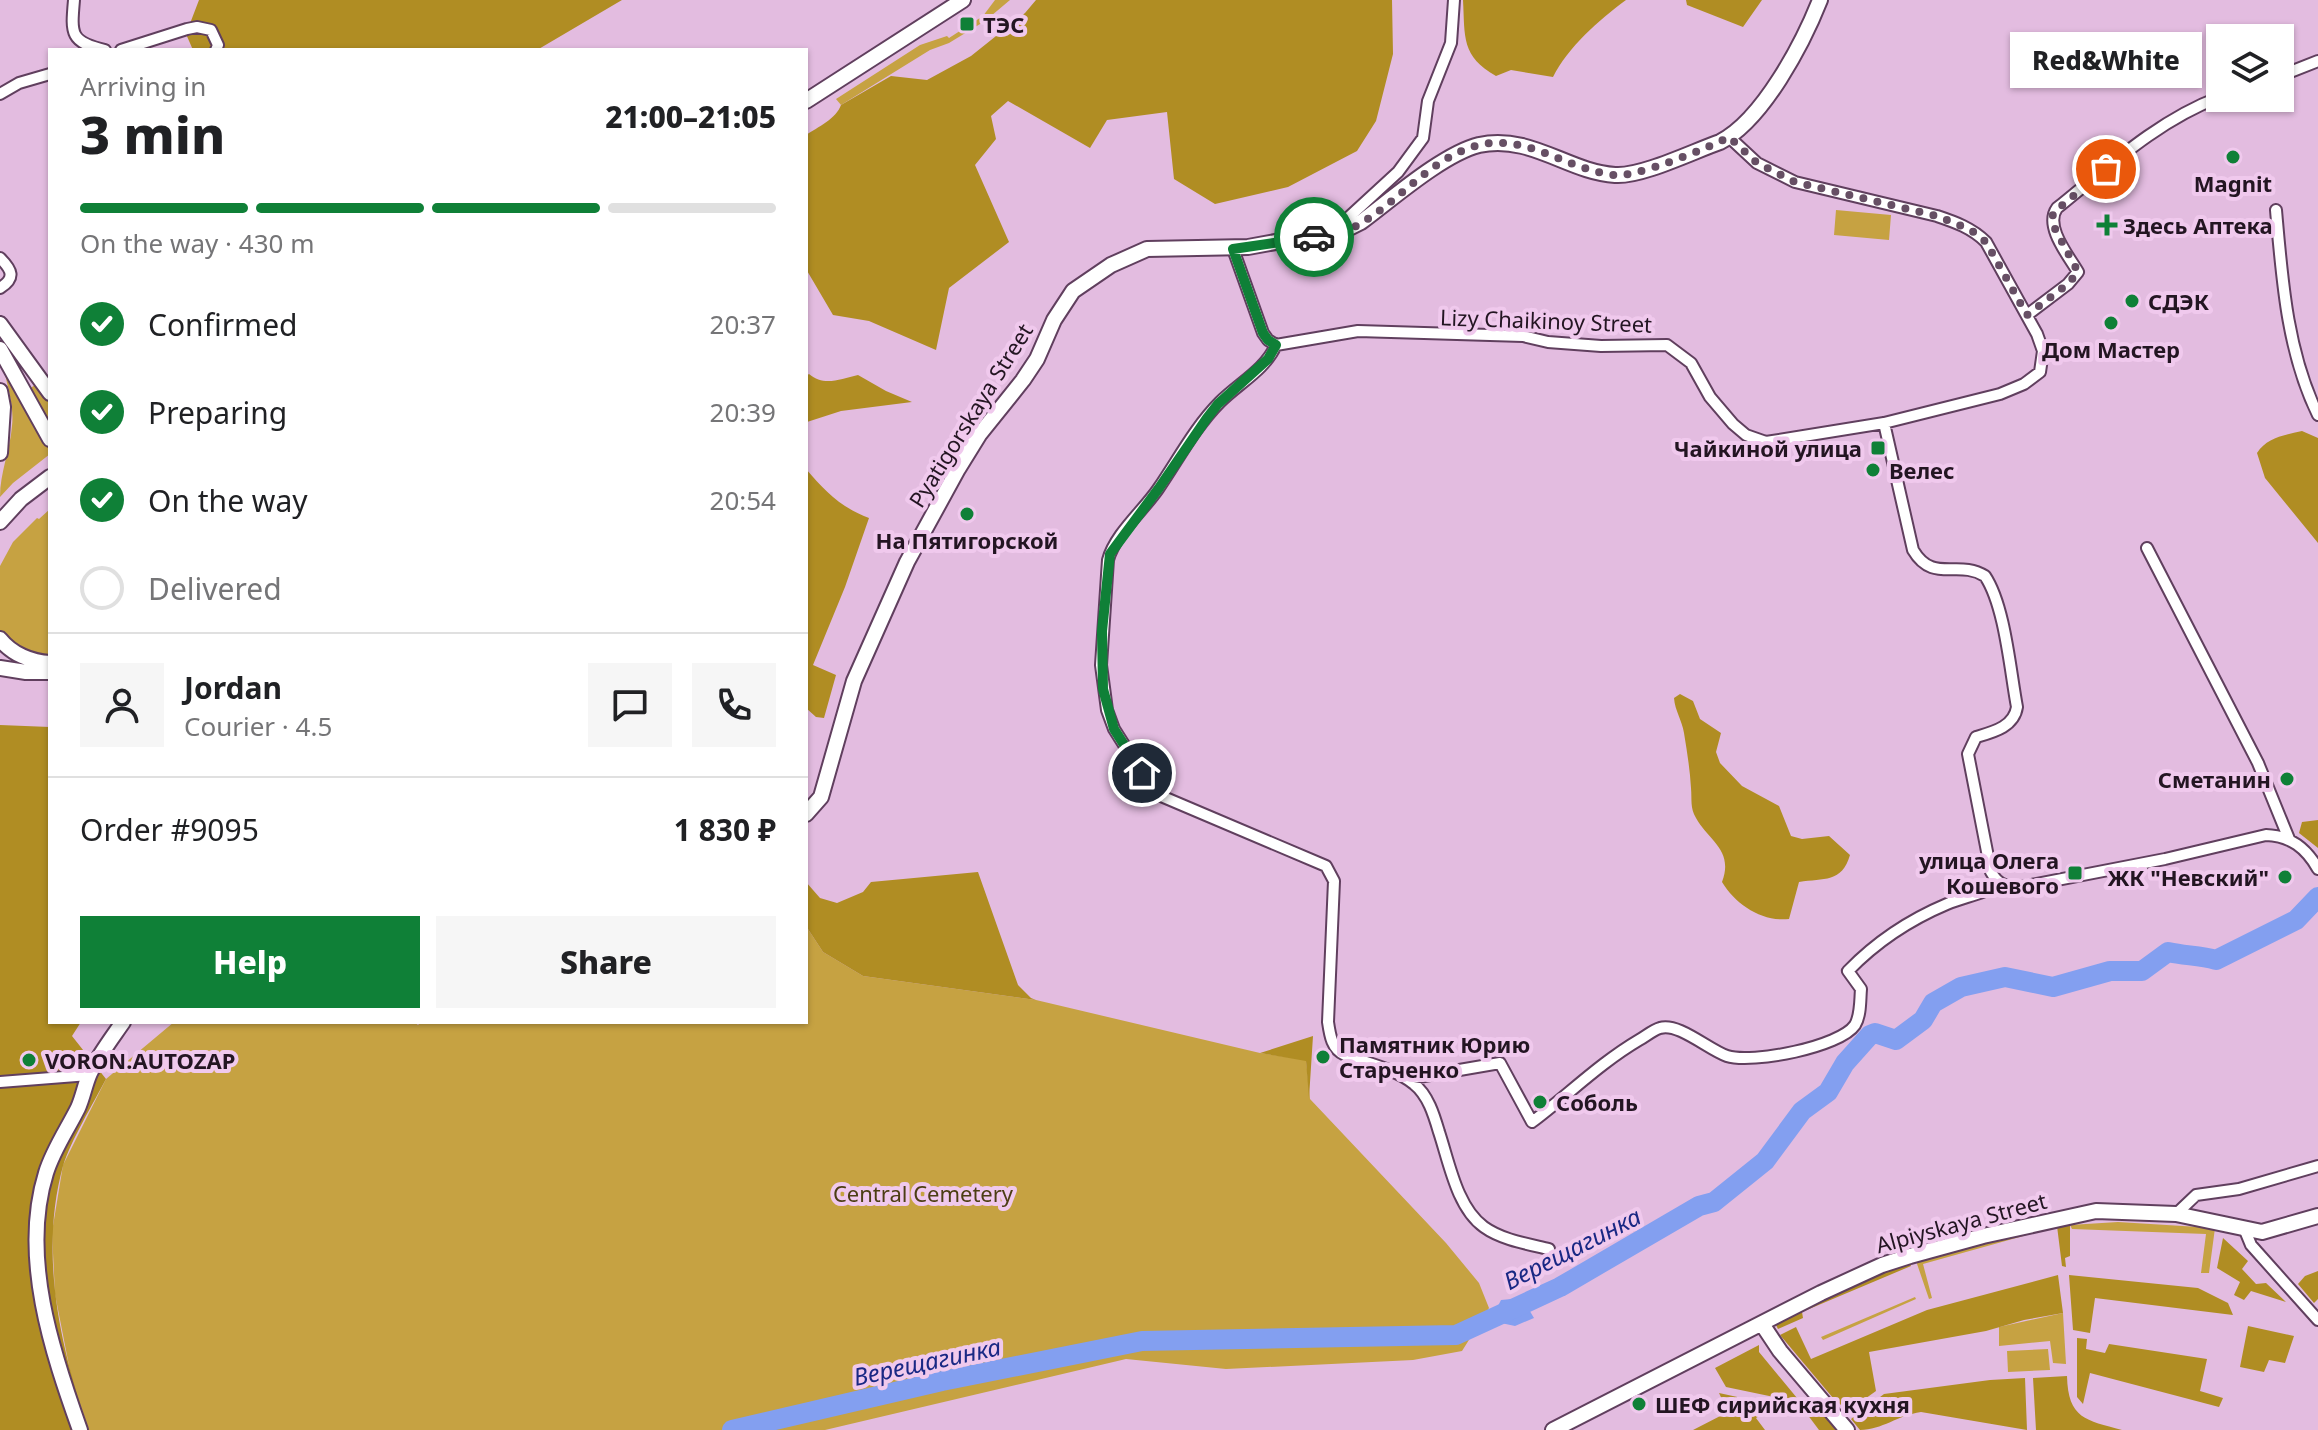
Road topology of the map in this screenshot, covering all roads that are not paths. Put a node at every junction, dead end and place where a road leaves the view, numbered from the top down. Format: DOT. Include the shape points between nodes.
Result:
graph roads {
  1 [pos="74,0"];
  2 [pos="963,0"];
  3 [pos="1454,0"];
  4 [pos="1820,0"];
  5 [pos="98,48"];
  6 [pos="128,48"];
  7 [pos="217,48"];
  8 [pos="2318,61"];
  9 [pos="2294,70"];
  10 [pos="48,75"];
  11 [pos="0,94"];
  12 [pos="808,100"];
  13 [pos="2206,103"];
  14 [pos="1729,137"];
  15 [pos="2276,210"];
  16 [pos="1332,233"];
  17 [pos="1233,249"];
  18 [pos="0,258"];
  19 [pos="0,288"];
  20 [pos="2027,315"];
  21 [pos="0,324"];
  22 [pos="1276,345"];
  23 [pos="0,349"];
  24 [pos="48,390"];
  25 [pos="0,391"];
  26 [pos="2318,415"];
  27 [pos="1884,423"];
  28 [pos="48,435"];
  29 [pos="0,453"];
  30 [pos="48,479"];
  31 [pos="21,499"];
  32 [pos="0,522"];
  33 [pos="0,533"];
  34 [pos="2147,548"];
  35 [pos="0,639"];
  36 [pos="48,663"];
  37 [pos="0,668"];
  38 [pos="48,672"];
  39 [pos="808,812"];
  40 [pos="2289,839"];
  41 [pos="2318,869"];
  42 [pos="1999,883"];
  43 [pos="122,1024"];
  44 [pos="89,1075"];
  45 [pos="1407,1079"];
  46 [pos="0,1082"];
  47 [pos="2318,1166"];
  48 [pos="2176,1214"];
  49 [pos="2318,1216"];
  50 [pos="2244,1228"];
  51 [pos="1549,1249"];
  52 [pos="2318,1320"];
  53 [pos="1762,1324"];
  54 [pos="80,1430"];
  55 [pos="1553,1430"];
  56 [pos="1847,1430"];
  1 -- 5 [label="street" via="71,25 78,42"];
  2 -- 12 [label="street"];
  3 -- 16 [label="street" via="1451,43 1428,101 1423,138 1398,172"];
  4 -- 14 [label="street, Pyatigorskaya Street" via="1784,75"];
  6 -- 7 [label="street" via="197,27 211,30"];
  8 -- 9 [label="street"];
  10 -- 11 [label="street"];
  13 -- 20 [label="street" via="2130,149 2057,208 2052,223 2078,272"];
  14 -- 16 [label="street, Pyatigorskaya Street" via="1617,176 1515,143 1482,145 1439,166 1356,226"];
  14 -- 20 [label="street" via="1757,163 1795,182 1937,216 1971,230 1986,242"];
  15 -- 26 [label="street" via="2292,337"];
  16 -- 17 [label="street, Pyatigorskaya Street"];
  17 -- 22 [label="street" via="1263,333"];
  17 -- 39 [label="street, Pyatigorskaya Street" via="1147,249 1073,291 1037,359 958,469 907,562 854,681 821,797"];
  18 -- 19 [label="street" via="12,277"];
  20 -- 27 [label="street, Lizy Chaikinoy Street" via="2043,351 2040,372 2000,394"];
  21 -- 24 [label="street"];
  22 -- 27 [label="street, Lizy Chaikinoy Street" via="1358,331 1523,336 1601,346 1659,344 1691,363 1722,411 1755,439 1778,442"];
  22 -- 45 [label="street" via="1268,359 1218,404 1112,549 1102,631 1103,689 1114,729 1156,793 1318,861 1331,872 1330,1035 1338,1052"];
  23 -- 28 [label="street"];
  25 -- 29 [label="street"];
  27 -- 42 [label="street" via="1913,550 1920,562 1935,569 1979,572 1989,582 2002,626 2016,715 2007,725 1976,737 1968,754 1991,872"];
  30 -- 31 [label="street"];
  31 -- 32 [label="street"];
  31 -- 33 [label="street"];
  34 -- 40 [label="street" via="2258,763"];
  35 -- 36 [label="street" via="17,654"];
  37 -- 38 [label="street"];
  40 -- 41 [label="street" via="2302,846"];
  40 -- 42 [label="street" via="2266,835 2021,887"];
  42 -- 45 [label="street" via="1937,908 1872,946 1848,971 1861,989 1859,1015 1837,1038 1758,1058 1736,1058 1662,1027 1602,1063 1532,1122 1500,1063"];
  43 -- 44 [label="street"];
  44 -- 46 [label="street"];
  44 -- 54 [label="street" via="45,1176 37,1241 43,1306"];
  45 -- 51 [label="street" via="1427,1101 1455,1182 1474,1217 1497,1233"];
  47 -- 48 [label="street" via="2239,1189 2196,1195"];
  48 -- 50 [label="street, Alpiyskaya Street"];
  48 -- 53 [label="street, Alpiyskaya Street" via="2096,1211 1983,1236 1882,1265"];
  49 -- 50 [label="street, Alpiyskaya Street" via="2262,1232"];
  50 -- 52 [label="street" via="2251,1245"];
  53 -- 55 [label="street, Alpiyskaya Street"];
  53 -- 56 [label="street"];
}
